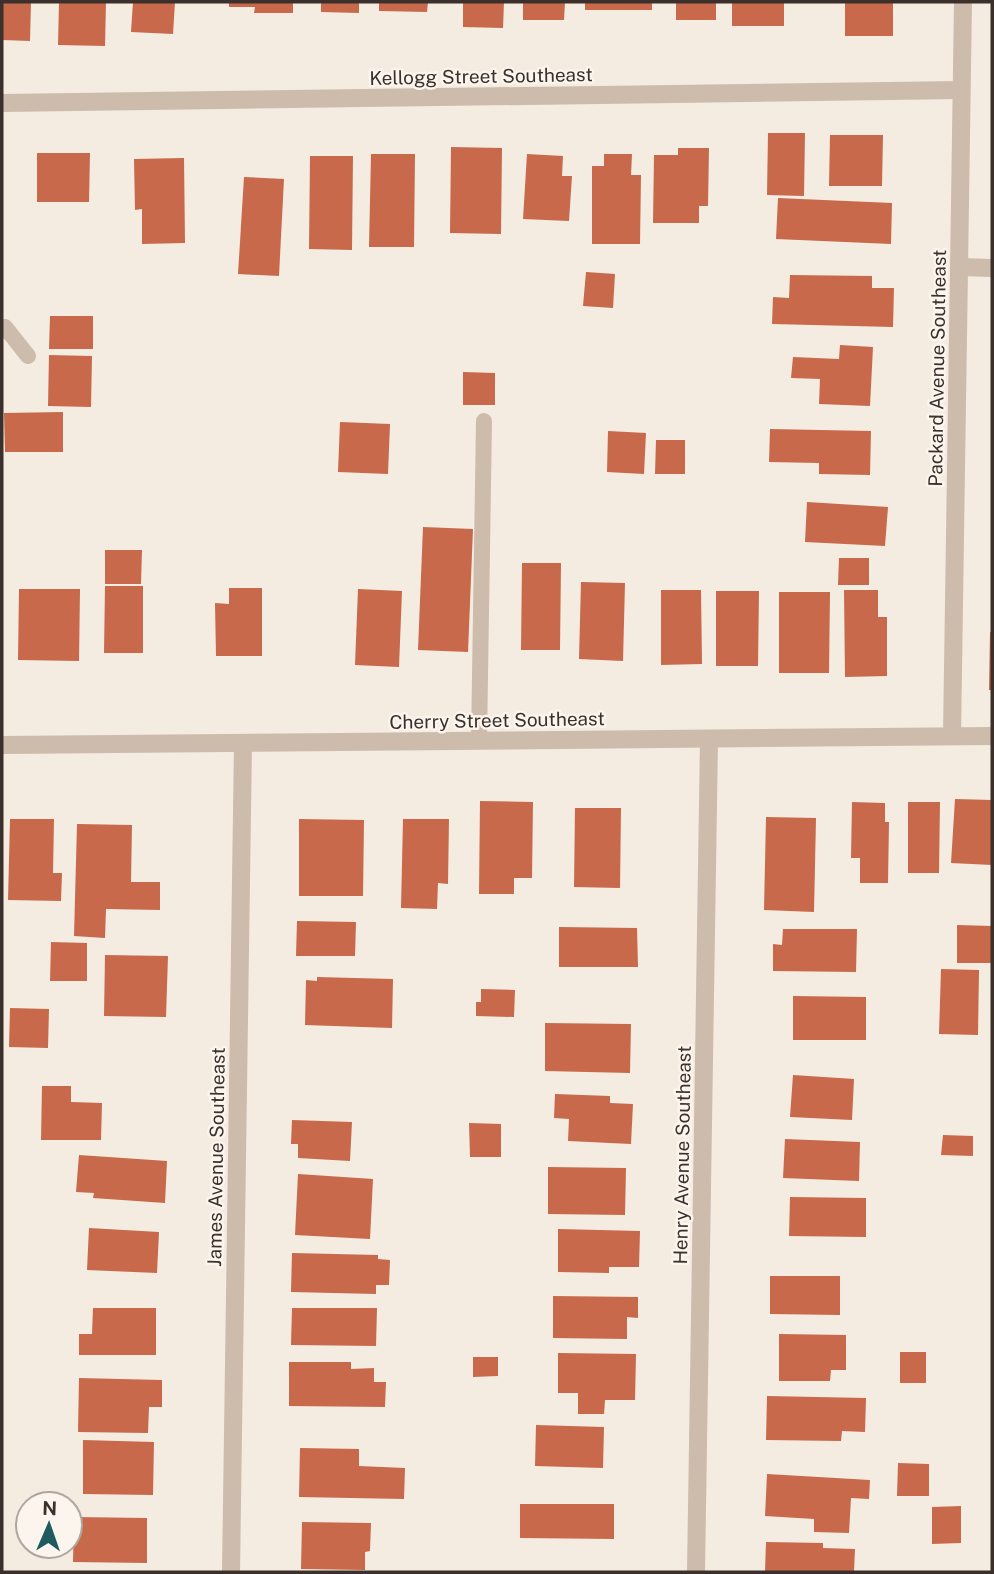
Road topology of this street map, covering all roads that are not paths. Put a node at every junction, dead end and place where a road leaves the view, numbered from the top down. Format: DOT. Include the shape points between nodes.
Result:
graph roads {
  1 [pos="963,2"];
  2 [pos="961,90"];
  3 [pos="2,103"];
  4 [pos="960,267"];
  5 [pos="992,268"];
  6 [pos="2,327"];
  7 [pos="28,356"];
  8 [pos="484,421"];
  9 [pos="952,736"];
  10 [pos="992,736"];
  11 [pos="709,739"];
  12 [pos="479,741"];
  13 [pos="243,743"];
  14 [pos="2,745"];
  15 [pos="231,1572"];
  16 [pos="696,1572"];
  1 -- 2 [label="street, Packard Avenue Southeast"];
  2 -- 3 [label="street, Kellogg Street Southeast"];
  2 -- 4 [label="street, Packard Avenue Southeast"];
  4 -- 5 [label="street"];
  4 -- 9 [label="street, Packard Avenue Southeast"];
  6 -- 7 [label="lane"];
  8 -- 12 [label="lane"];
  9 -- 10 [label="street, Cherry Street Southeast"];
  9 -- 11 [label="street, Cherry Street Southeast"];
  11 -- 12 [label="street, Cherry Street Southeast"];
  11 -- 16 [label="street, Henry Avenue Southeast"];
  12 -- 13 [label="street, Cherry Street Southeast"];
  13 -- 14 [label="street, Cherry Street Southeast"];
  13 -- 15 [label="street, James Avenue Southeast"];
}
